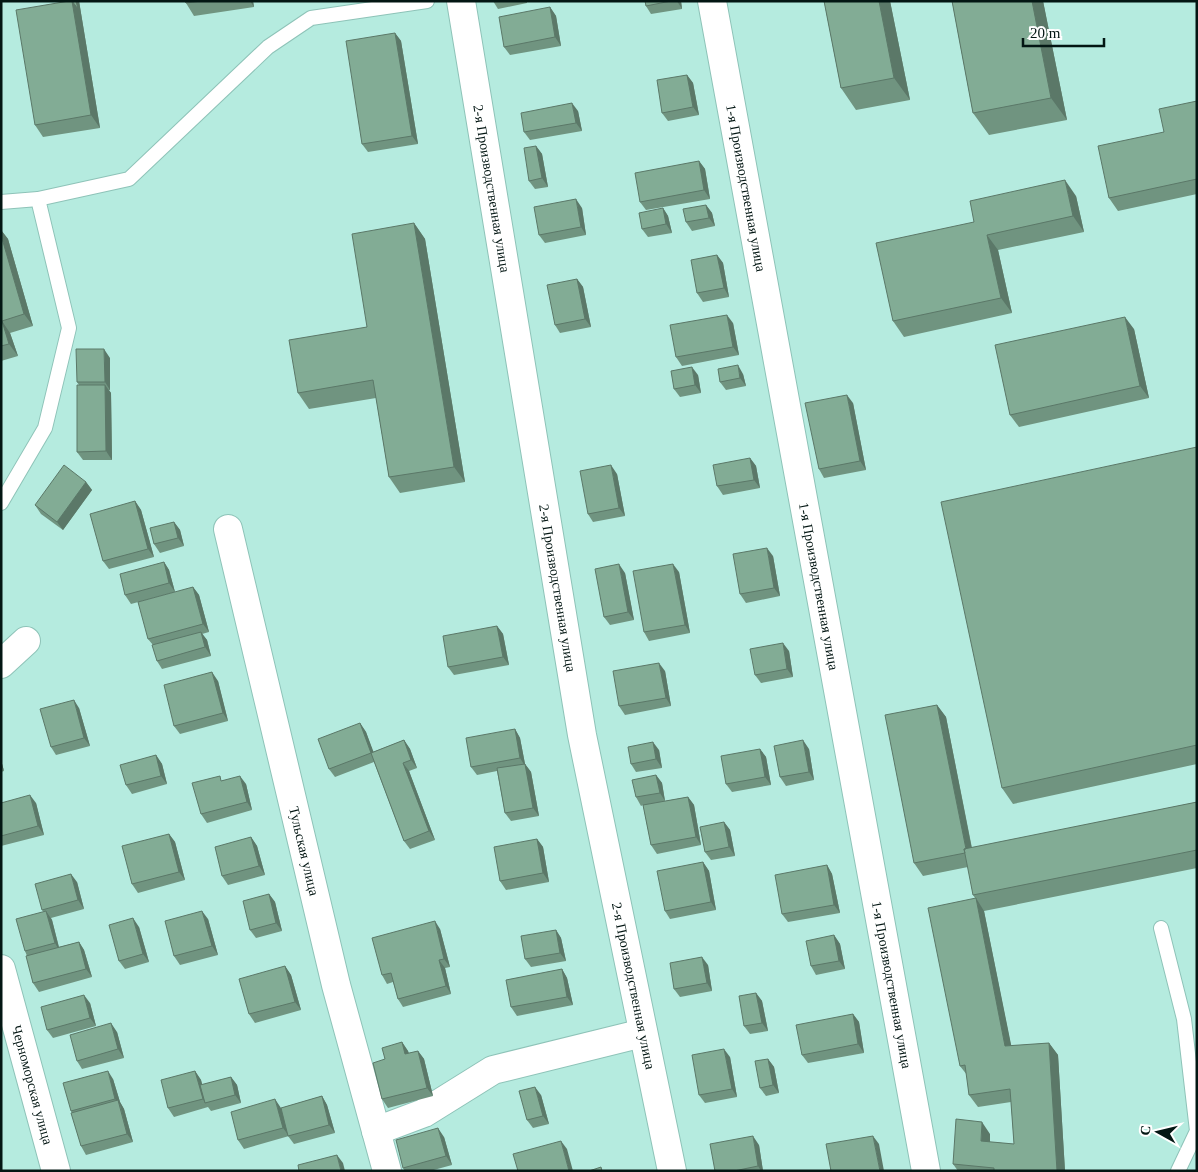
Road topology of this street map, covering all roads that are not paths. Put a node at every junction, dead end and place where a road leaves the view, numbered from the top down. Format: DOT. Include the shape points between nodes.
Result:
graph roads {
  1 [pos="426,1"];
  2 [pos="462,1"];
  3 [pos="712,1"];
  4 [pos="38,199"];
  5 [pos="1,202"];
  6 [pos="1,504"];
  7 [pos="228,530"];
  8 [pos="26,641"];
  9 [pos="1,664"];
  10 [pos="1161,928"];
  11 [pos="1,969"];
  12 [pos="643,1033"];
  13 [pos="376,1131"];
  14 [pos="56,1171"];
  15 [pos="387,1171"];
  16 [pos="672,1171"];
  17 [pos="926,1171"];
  18 [pos="1178,1171"];
  1 -- 4 [label="lane" via="311,18 268,48 129,179"];
  2 -- 12 [label="street, 2-я Производственная улица" via="582,735"];
  3 -- 17 [label="street, 1-я Производственная улица"];
  4 -- 5 [label="lane"];
  4 -- 6 [label="lane" via="69,328 45,428"];
  7 -- 13 [label="street, Тульская улица" via="336,985"];
  8 -- 9 [label="street"];
  10 -- 18 [label="lane" via="1184,1020 1197,1131"];
  11 -- 14 [label="street, Черноморская улица"];
  12 -- 13 [label="street" via="493,1070 424,1113"];
  12 -- 16 [label="street, 2-я Производственная улица"];
  13 -- 15 [label="street, Тульская улица"];
}
